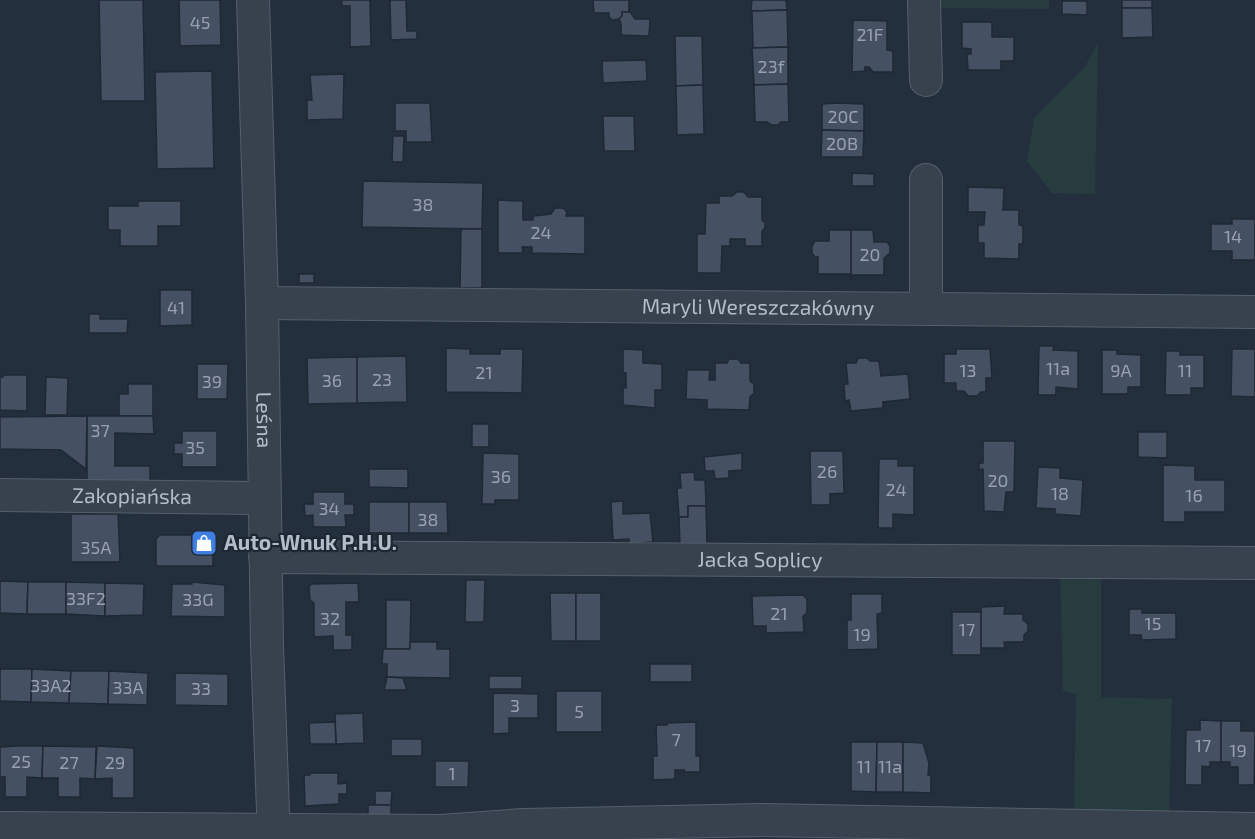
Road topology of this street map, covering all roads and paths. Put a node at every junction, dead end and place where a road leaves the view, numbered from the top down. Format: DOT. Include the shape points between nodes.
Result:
graph roads {
  1 [pos="254,0"];
  2 [pos="924,0"];
  3 [pos="926,80"];
  4 [pos="926,180"];
  5 [pos="262,303"];
  6 [pos="926,308"];
  7 [pos="1255,312"];
  8 [pos="0,495"];
  9 [pos="264,498"];
  10 [pos="265,557"];
  11 [pos="1255,563"];
  12 [pos="0,828"];
  13 [pos="1255,829"];
  14 [pos="274,835"];
  1 -- 5 [label="street, Leśna"];
  2 -- 3 [label="street"];
  4 -- 6 [label="street"];
  5 -- 6 [label="street, Maryli Wereszczakówny"];
  5 -- 9 [label="street, Leśna"];
  6 -- 7 [label="street, Maryli Wereszczakówny"];
  8 -- 9 [label="street, Zakopiańska"];
  9 -- 10 [label="street, Leśna"];
  10 -- 11 [label="street, Jacka Soplicy"];
  10 -- 14 [label="street, Leśna"];
  12 -- 14 [label="street"];
  13 -- 14 [label="street" via="764,820"];
}
